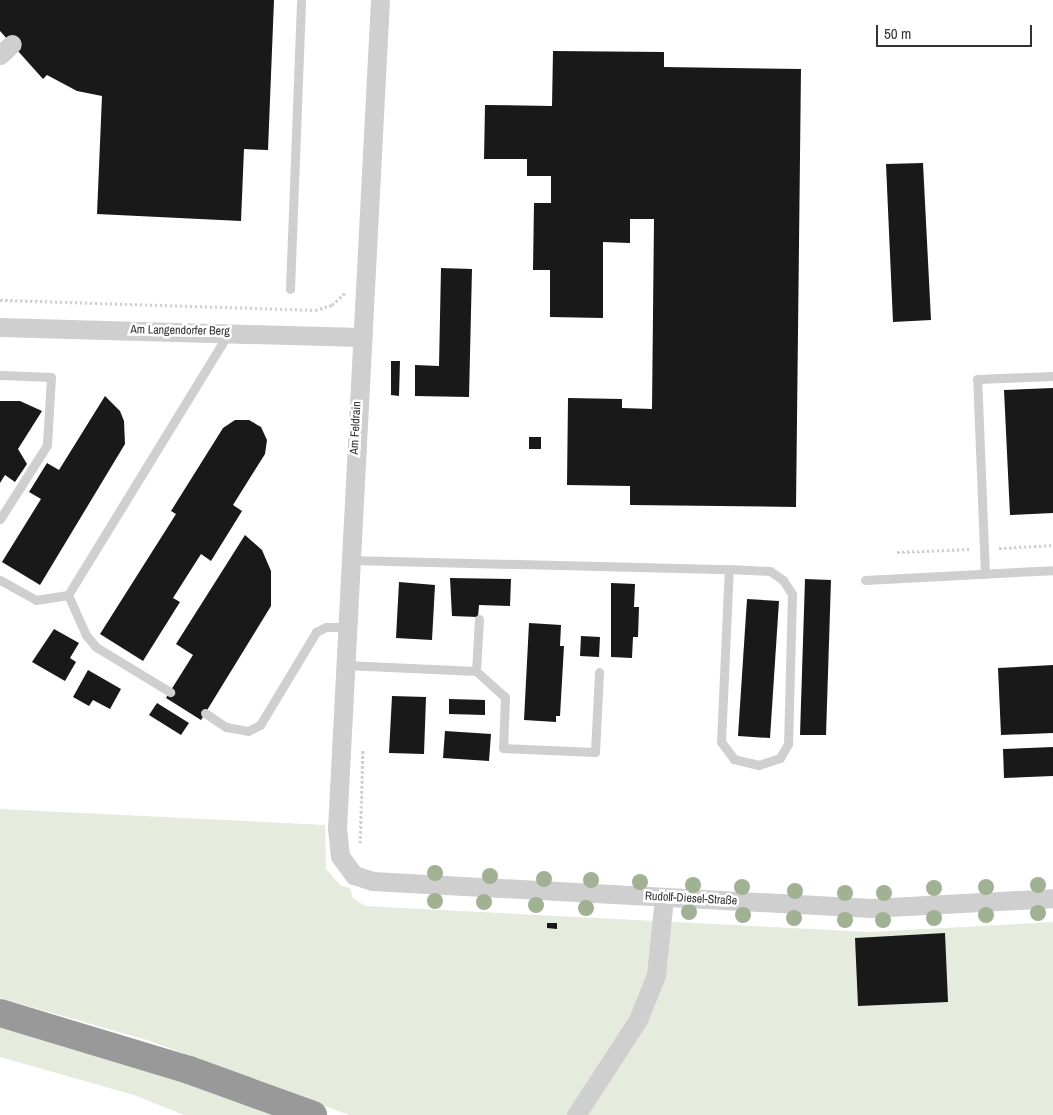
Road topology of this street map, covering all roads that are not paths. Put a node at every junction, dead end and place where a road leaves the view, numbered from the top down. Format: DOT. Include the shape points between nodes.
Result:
graph roads {
  1 [pos="301,0"];
  2 [pos="380,0"];
  3 [pos="290,289"];
  4 [pos="0,327"];
  5 [pos="230,332"];
  6 [pos="360,336"];
  7 [pos="0,375"];
  8 [pos="1053,376"];
  9 [pos="0,519"];
  10 [pos="350,560"];
  11 [pos="729,569"];
  12 [pos="1053,570"];
  13 [pos="985,574"];
  14 [pos="0,580"];
  15 [pos="865,580"];
  16 [pos="68,595"];
  17 [pos="479,619"];
  18 [pos="347,627"];
  19 [pos="344,665"];
  20 [pos="476,671"];
  21 [pos="599,672"];
  22 [pos="170,692"];
  23 [pos="205,714"];
  24 [pos="340,856"];
  25 [pos="664,898"];
  26 [pos="1053,898"];
  27 [pos="0,1012"];
  28 [pos="313,1115"];
  29 [pos="576,1115"];
  1 -- 3 [label="lane"];
  2 -- 6 [label="street, Am Feldrain"];
  4 -- 5 [label="street, Am Langendorfer Berg"];
  5 -- 6 [label="street, Am Langendorfer Berg"];
  5 -- 16 [label="lane"];
  6 -- 10 [label="street, Am Feldrain"];
  7 -- 9 [label="lane" via="51,377 47,444"];
  8 -- 13 [label="lane" via="977,379"];
  10 -- 11 [label="lane"];
  10 -- 18 [label="street, Am Feldrain"];
  11 -- 11 [label="lane" via="770,571 783,580 792,594 788,744 780,758 759,765 734,759 721,742"];
  12 -- 13 [label="lane"];
  13 -- 15 [label="lane"];
  14 -- 16 [label="lane" via="36,600"];
  16 -- 22 [label="lane" via="96,647"];
  17 -- 20 [label="lane"];
  18 -- 19 [label="street, Am Feldrain"];
  18 -- 23 [label="lane" via="326,627 316,632 260,725 248,731 226,727"];
  19 -- 20 [label="lane"];
  19 -- 24 [label="street, Am Feldrain" via="337,828"];
  20 -- 21 [label="lane" via="505,697 504,748 595,752"];
  24 -- 25 [label="street, Rudolf-Diesel-Straße" via="354,875 372,881"];
  25 -- 26 [label="street, Rudolf-Diesel-Straße" via="872,908"];
  25 -- 29 [label="street" via="656,976 638,1020"];
  27 -- 28 [label="highway" via="189,1070"];
}
